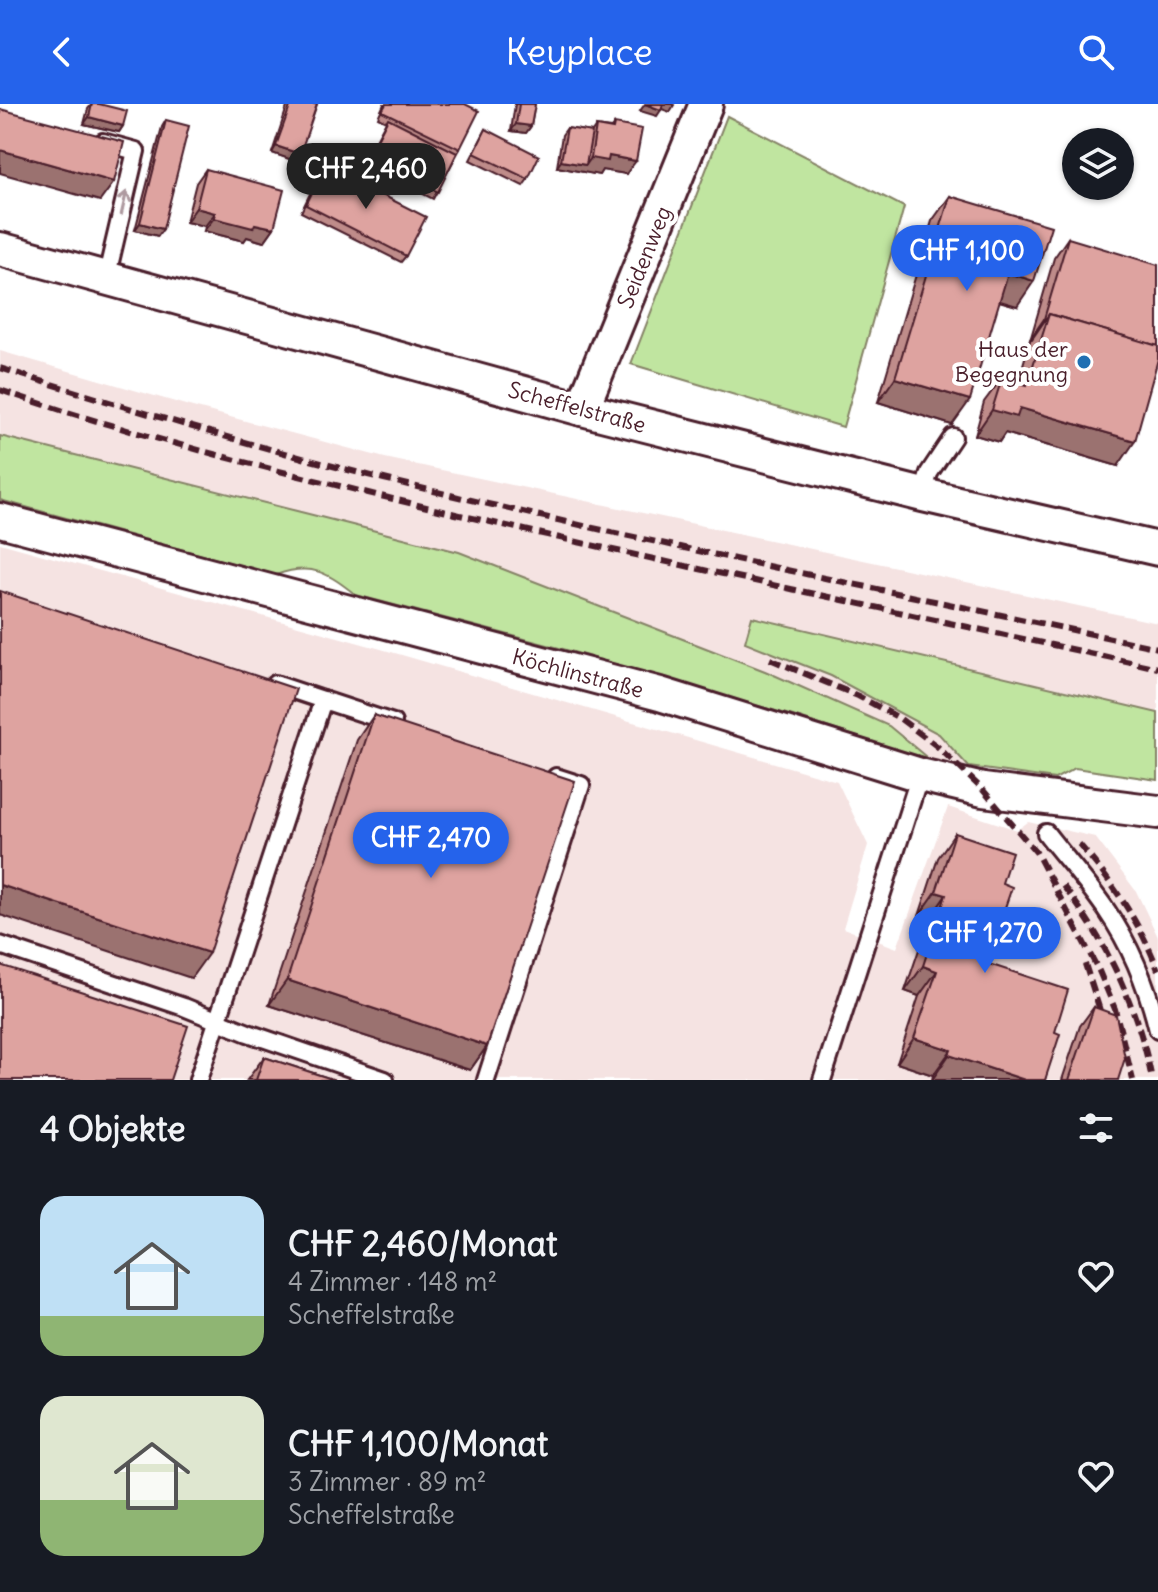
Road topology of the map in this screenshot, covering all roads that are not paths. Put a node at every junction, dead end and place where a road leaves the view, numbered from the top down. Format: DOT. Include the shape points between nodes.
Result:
graph roads {
  1 [pos="706,104"];
  2 [pos="91,139"];
  3 [pos="0,249"];
  4 [pos="106,279"];
  5 [pos="582,409"];
  6 [pos="953,437"];
  7 [pos="923,495"];
  8 [pos="0,520"];
  9 [pos="1158,549"];
  10 [pos="264,680"];
  11 [pos="323,700"];
  12 [pos="414,730"];
  13 [pos="535,770"];
  14 [pos="920,775"];
  15 [pos="1158,812"];
  16 [pos="1046,833"];
  17 [pos="0,945"];
  18 [pos="217,1021"];
  19 [pos="1158,1030"];
  20 [pos="198,1080"];
  21 [pos="385,1080"];
  22 [pos="486,1080"];
  23 [pos="822,1080"];
  1 -- 5 [label="street, Seidenweg"];
  4 -- 2 [label="lane, one-way" via="136,151"];
  3 -- 4 [label="street, Scheffelstraße"];
  4 -- 5 [label="street, Scheffelstraße"];
  5 -- 7 [label="street, Scheffelstraße"];
  6 -- 7 [label="lane" via="929,473"];
  7 -- 9 [label="street, Scheffelstraße"];
  8 -- 14 [label="street, Köchlinstraße" via="660,694"];
  10 -- 11 [label="lane"];
  11 -- 12 [label="lane"];
  11 -- 18 [label="lane"];
  13 -- 22 [label="lane" via="581,785"];
  14 -- 15 [label="street, Köchlinstraße" via="983,790"];
  14 -- 23 [label="lane"];
  16 -- 19 [label="lane" via="1108,912 1134,960"];
  17 -- 18 [label="lane"];
  18 -- 20 [label="lane"];
  18 -- 21 [label="lane"];
}
